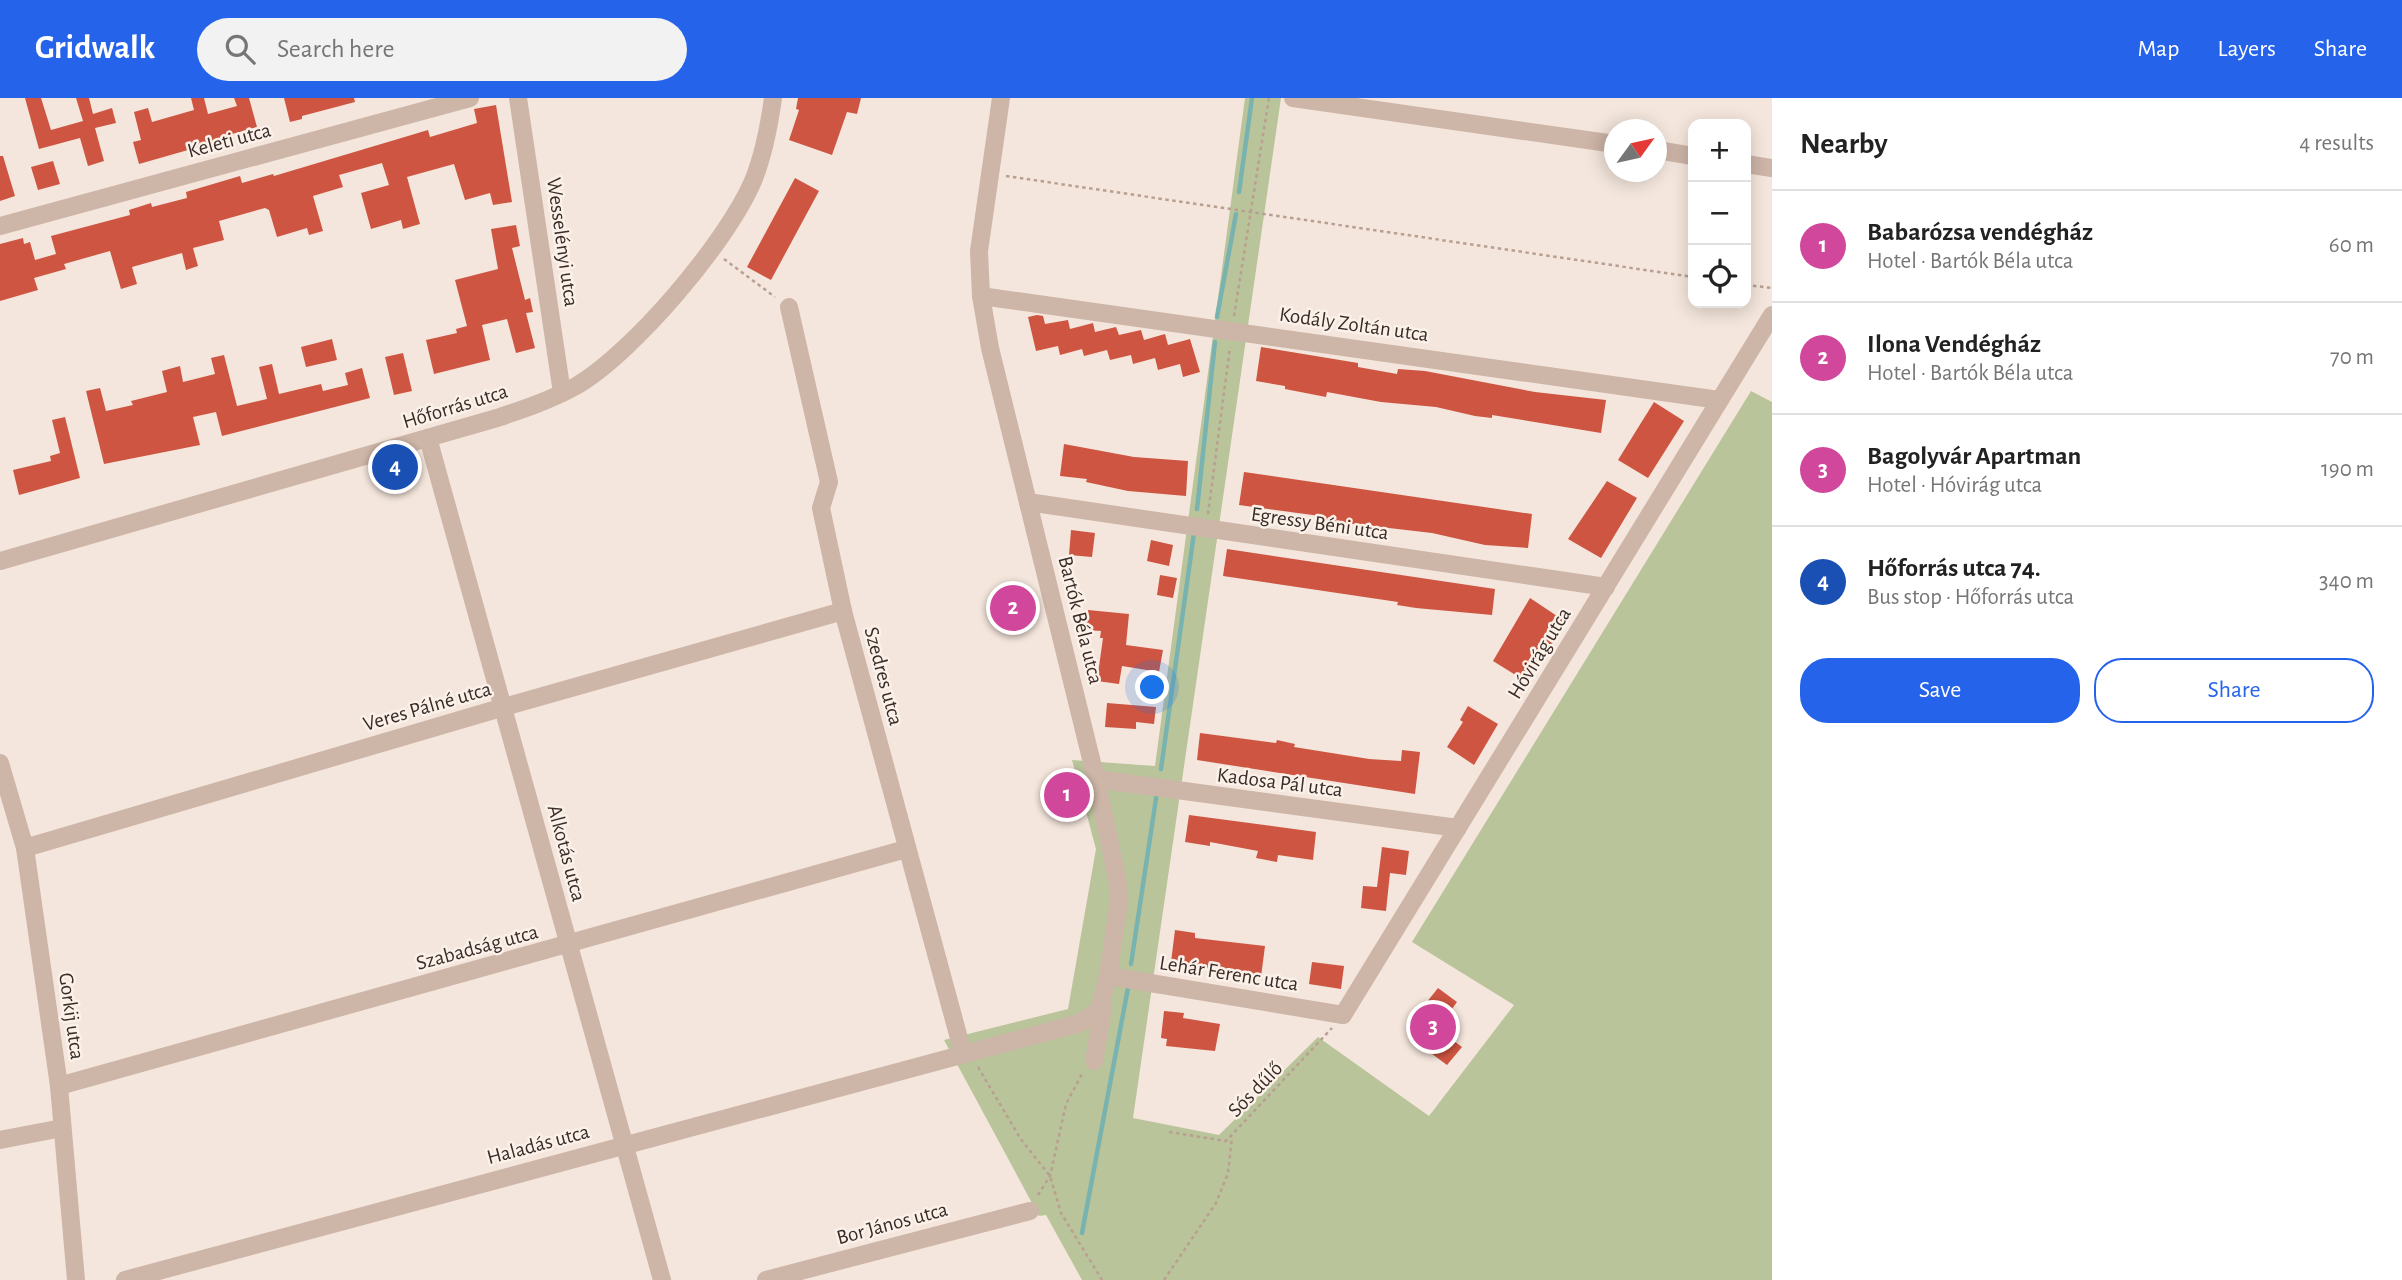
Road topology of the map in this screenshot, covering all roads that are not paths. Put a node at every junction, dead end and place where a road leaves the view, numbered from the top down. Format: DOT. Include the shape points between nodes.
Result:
graph roads {
  1 [pos="470,98"];
  2 [pos="518,98"];
  3 [pos="773,98"];
  4 [pos="1001,98"];
  5 [pos="1293,98"];
  6 [pos="1604,142"];
  7 [pos="1667,152"];
  8 [pos="1688,155"];
  9 [pos="1751,165"];
  10 [pos="1772,168"];
  11 [pos="0,226"];
  12 [pos="981,296"];
  13 [pos="789,307"];
  14 [pos="1772,315"];
  15 [pos="562,393"];
  16 [pos="1719,400"];
  17 [pos="428,438"];
  18 [pos="1028,502"];
  19 [pos="0,561"];
  20 [pos="1606,587"];
  21 [pos="843,611"];
  22 [pos="504,707"];
  23 [pos="0,763"];
  24 [pos="1096,779"];
  25 [pos="1458,828"];
  26 [pos="25,848"];
  27 [pos="905,849"];
  28 [pos="569,945"];
  29 [pos="1108,976"];
  30 [pos="1103,1002"];
  31 [pos="1343,1015"];
  32 [pos="966,1052"];
  33 [pos="1095,1056"];
  34 [pos="60,1086"];
  35 [pos="62,1128"];
  36 [pos="0,1140"];
  37 [pos="624,1144"];
  38 [pos="1030,1211"];
  39 [pos="76,1280"];
  40 [pos="125,1280"];
  41 [pos="662,1280"];
  42 [pos="766,1280"];
  1 -- 11 [label="street, Keleti utca"];
  2 -- 15 [label="street, Wesselényi utca"];
  3 -- 15 [label="street, Hőforrás utca" via="752,184 710,249 629,345 602,369"];
  4 -- 12 [label="street, Bartók Béla utca" via="979,251"];
  5 -- 6 [label="street"];
  7 -- 8 [label="street"];
  9 -- 10 [label="street"];
  12 -- 16 [label="street, Kodály Zoltán utca"];
  12 -- 18 [label="street, Bartók Béla utca"];
  13 -- 21 [label="street, Szedres utca" via="829,482 821,508"];
  14 -- 16 [label="street, Hóvirág utca"];
  15 -- 17 [label="street, Hőforrás utca"];
  16 -- 20 [label="street, Hóvirág utca"];
  17 -- 19 [label="street, Hőforrás utca"];
  17 -- 22 [label="street, Alkotás utca"];
  18 -- 20 [label="street, Egressy Béni utca"];
  18 -- 24 [label="street, Bartók Béla utca"];
  20 -- 25 [label="street, Hóvirág utca"];
  21 -- 22 [label="street, Veres Pálné utca"];
  21 -- 27 [label="street, Szedres utca"];
  22 -- 26 [label="street, Veres Pálné utca"];
  22 -- 28 [label="street, Alkotás utca"];
  23 -- 26 [label="street, Gorkij utca"];
  24 -- 25 [label="street, Kadosa Pál utca"];
  24 -- 29 [label="street, Bartók Béla utca" via="1118,891"];
  25 -- 31 [label="street, Hóvirág utca"];
  26 -- 34 [label="street, Gorkij utca"];
  27 -- 28 [label="street, Szabadság utca"];
  27 -- 32 [label="street, Szedres utca"];
  28 -- 34 [label="street, Szabadság utca"];
  28 -- 37 [label="street, Alkotás utca"];
  29 -- 30 [label="street, Bartók Béla utca"];
  29 -- 31 [label="street, Lehár Ferenc utca"];
  30 -- 32 [label="street" via="1095,1015 1080,1023"];
  30 -- 33 [label="street, Bartók Béla utca"];
  32 -- 37 [label="street, Haladás utca"];
  34 -- 35 [label="street, Gorkij utca"];
  35 -- 36 [label="street"];
  35 -- 39 [label="street, Gorkij utca"];
  37 -- 40 [label="street, Haladás utca"];
  37 -- 41 [label="street, Alkotás utca"];
  38 -- 42 [label="street, Bor János utca"];
}
